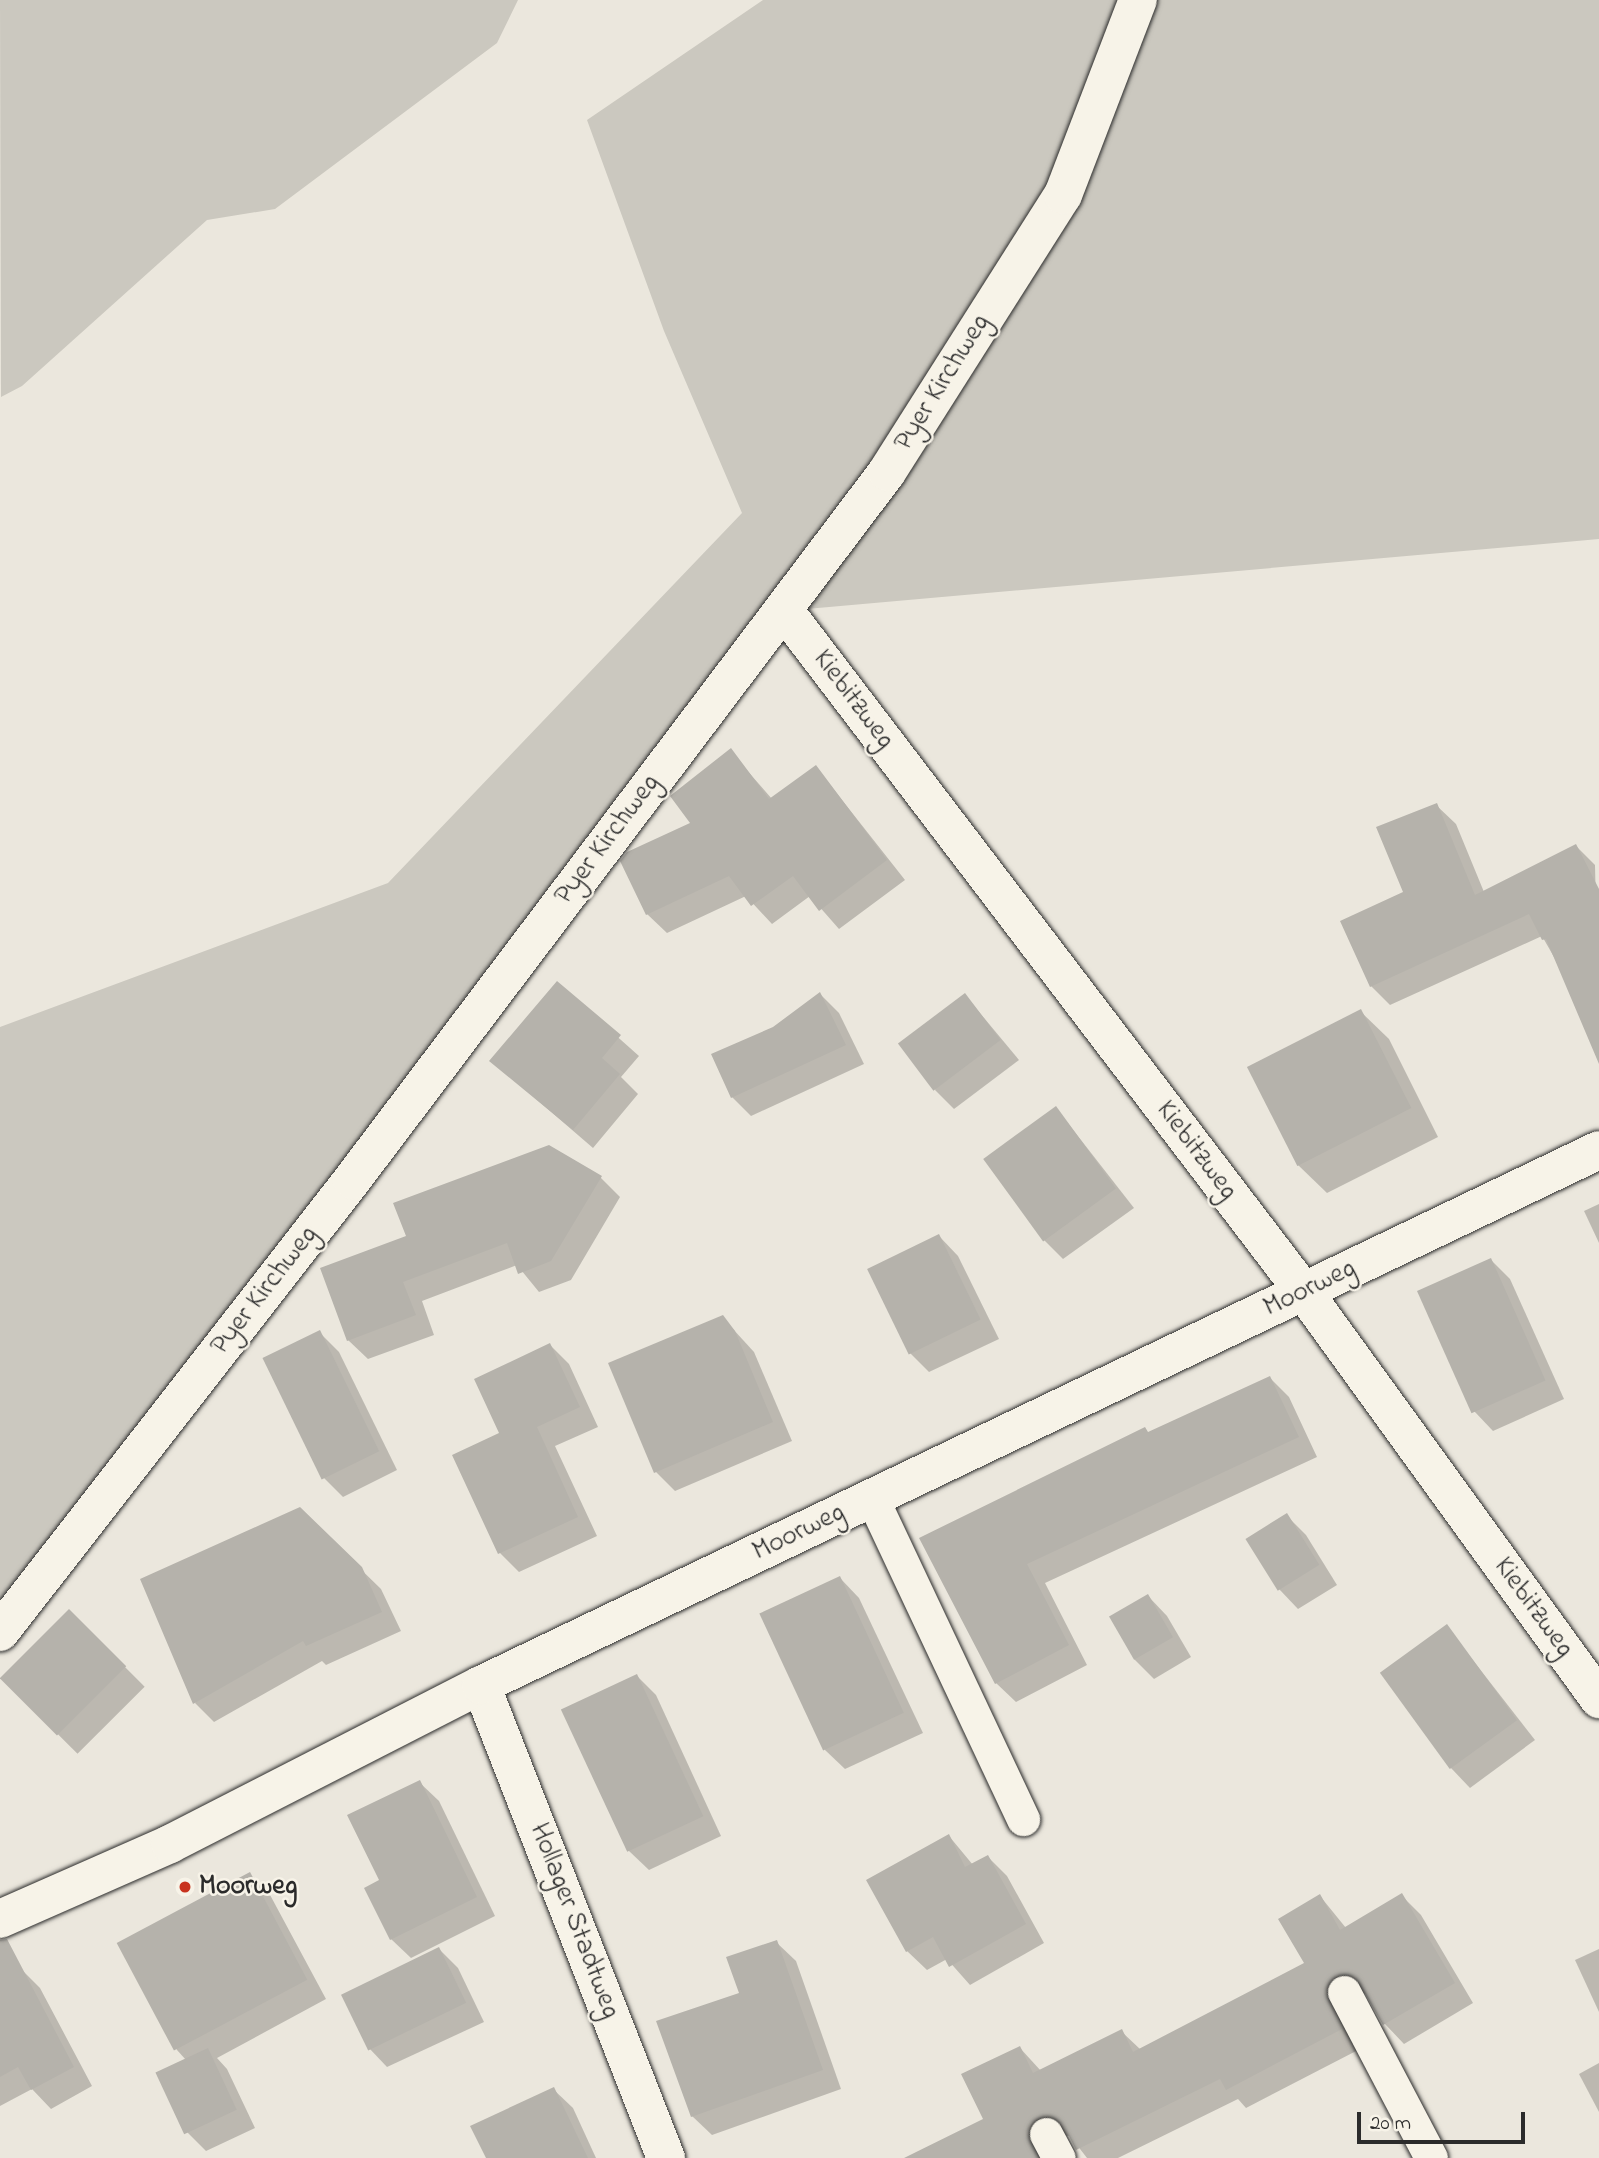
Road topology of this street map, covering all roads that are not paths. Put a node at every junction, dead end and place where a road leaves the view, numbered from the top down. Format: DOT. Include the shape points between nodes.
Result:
graph roads {
  1 [pos="1138,0"];
  2 [pos="784,610"];
  3 [pos="1599,1150"];
  4 [pos="1304,1292"];
  5 [pos="872,1497"];
  6 [pos="0,1632"];
  7 [pos="481,1685"];
  8 [pos="1599,1699"];
  9 [pos="1023,1819"];
  10 [pos="0,1919"];
  11 [pos="1344,1992"];
  12 [pos="666,2158"];
  13 [pos="1431,2158"];
  1 -- 2 [label="street, Pyer Kirchweg" via="1063,195 887,472"];
  2 -- 4 [label="street, Kiebitzweg"];
  2 -- 6 [label="street, Pyer Kirchweg" via="352,1180"];
  3 -- 4 [label="street, Moorweg"];
  4 -- 5 [label="street, Moorweg"];
  4 -- 8 [label="street, Kiebitzweg"];
  5 -- 7 [label="street, Moorweg"];
  5 -- 9 [label="lane"];
  7 -- 10 [label="street, Moorweg" via="170,1844"];
  7 -- 12 [label="street, Hollager Stadtweg"];
  11 -- 13 [label="lane"];
}
